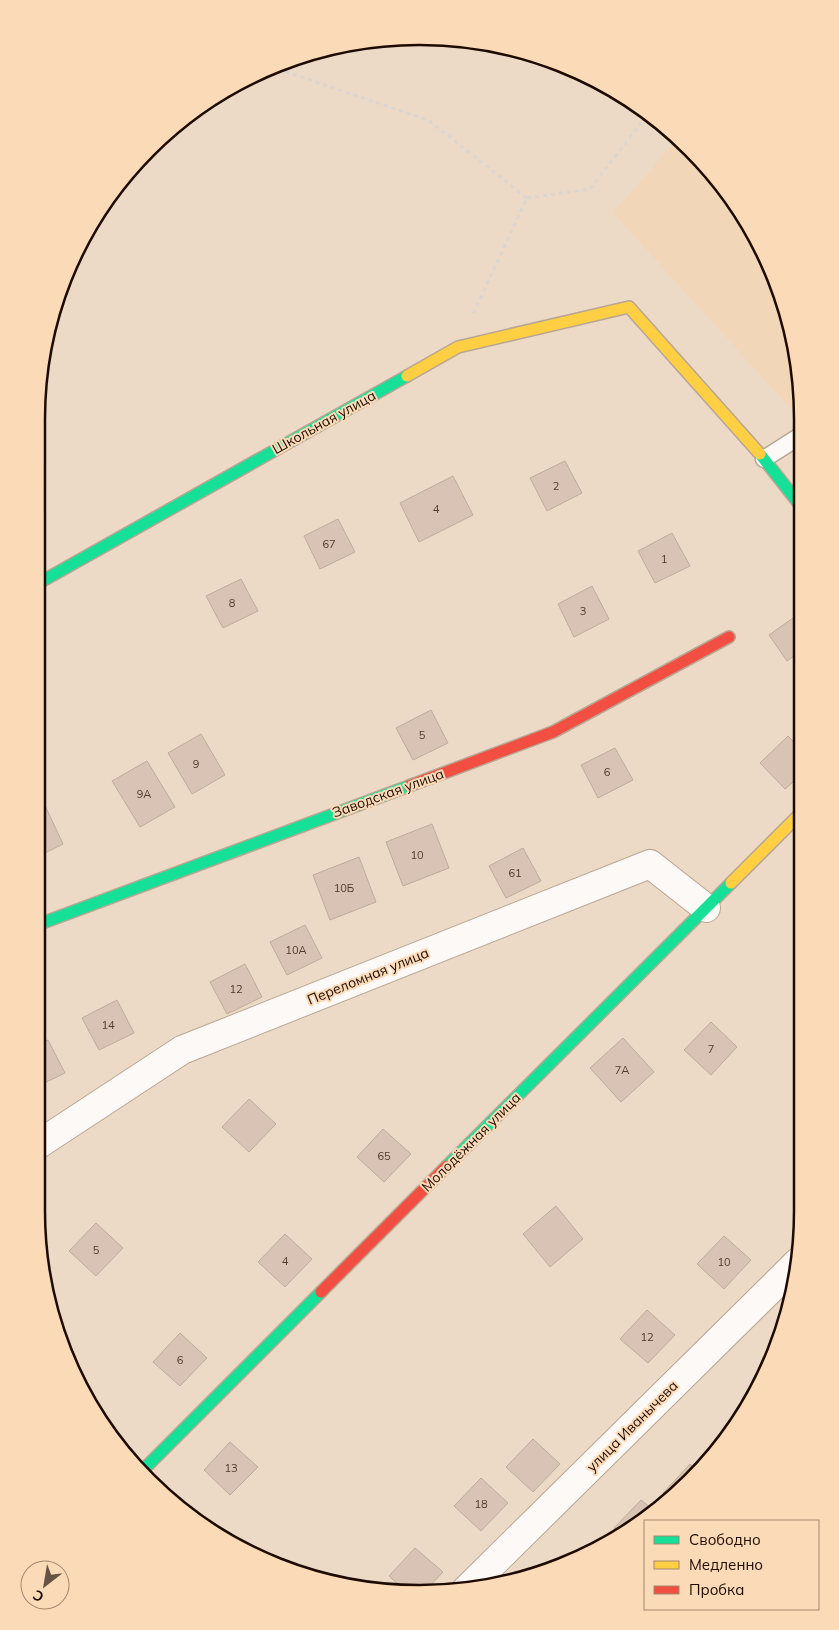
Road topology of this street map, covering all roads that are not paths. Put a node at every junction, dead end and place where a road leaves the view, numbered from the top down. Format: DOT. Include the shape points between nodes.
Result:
graph roads {
  1 [pos="794,440"];
  2 [pos="764,459"];
  3 [pos="794,496"];
  4 [pos="45,579"];
  5 [pos="729,636"];
  6 [pos="794,820"];
  7 [pos="706,908"];
  8 [pos="45,922"];
  9 [pos="45,1140"];
  10 [pos="789,1271"];
  11 [pos="147,1466"];
  12 [pos="475,1581"];
  1 -- 2 [label="lane"];
  2 -- 3 [label="street"];
  2 -- 4 [label="street, Школьная улица" via="629,307 458,347"];
  5 -- 8 [label="street, Заводская улица" via="552,732"];
  6 -- 7 [label="street, Молодёжная улица"];
  7 -- 9 [label="street, Переломная улица" via="650,864 182,1050"];
  7 -- 11 [label="street, Молодёжная улица"];
  10 -- 12 [label="street, улица Иванычева"];
}
